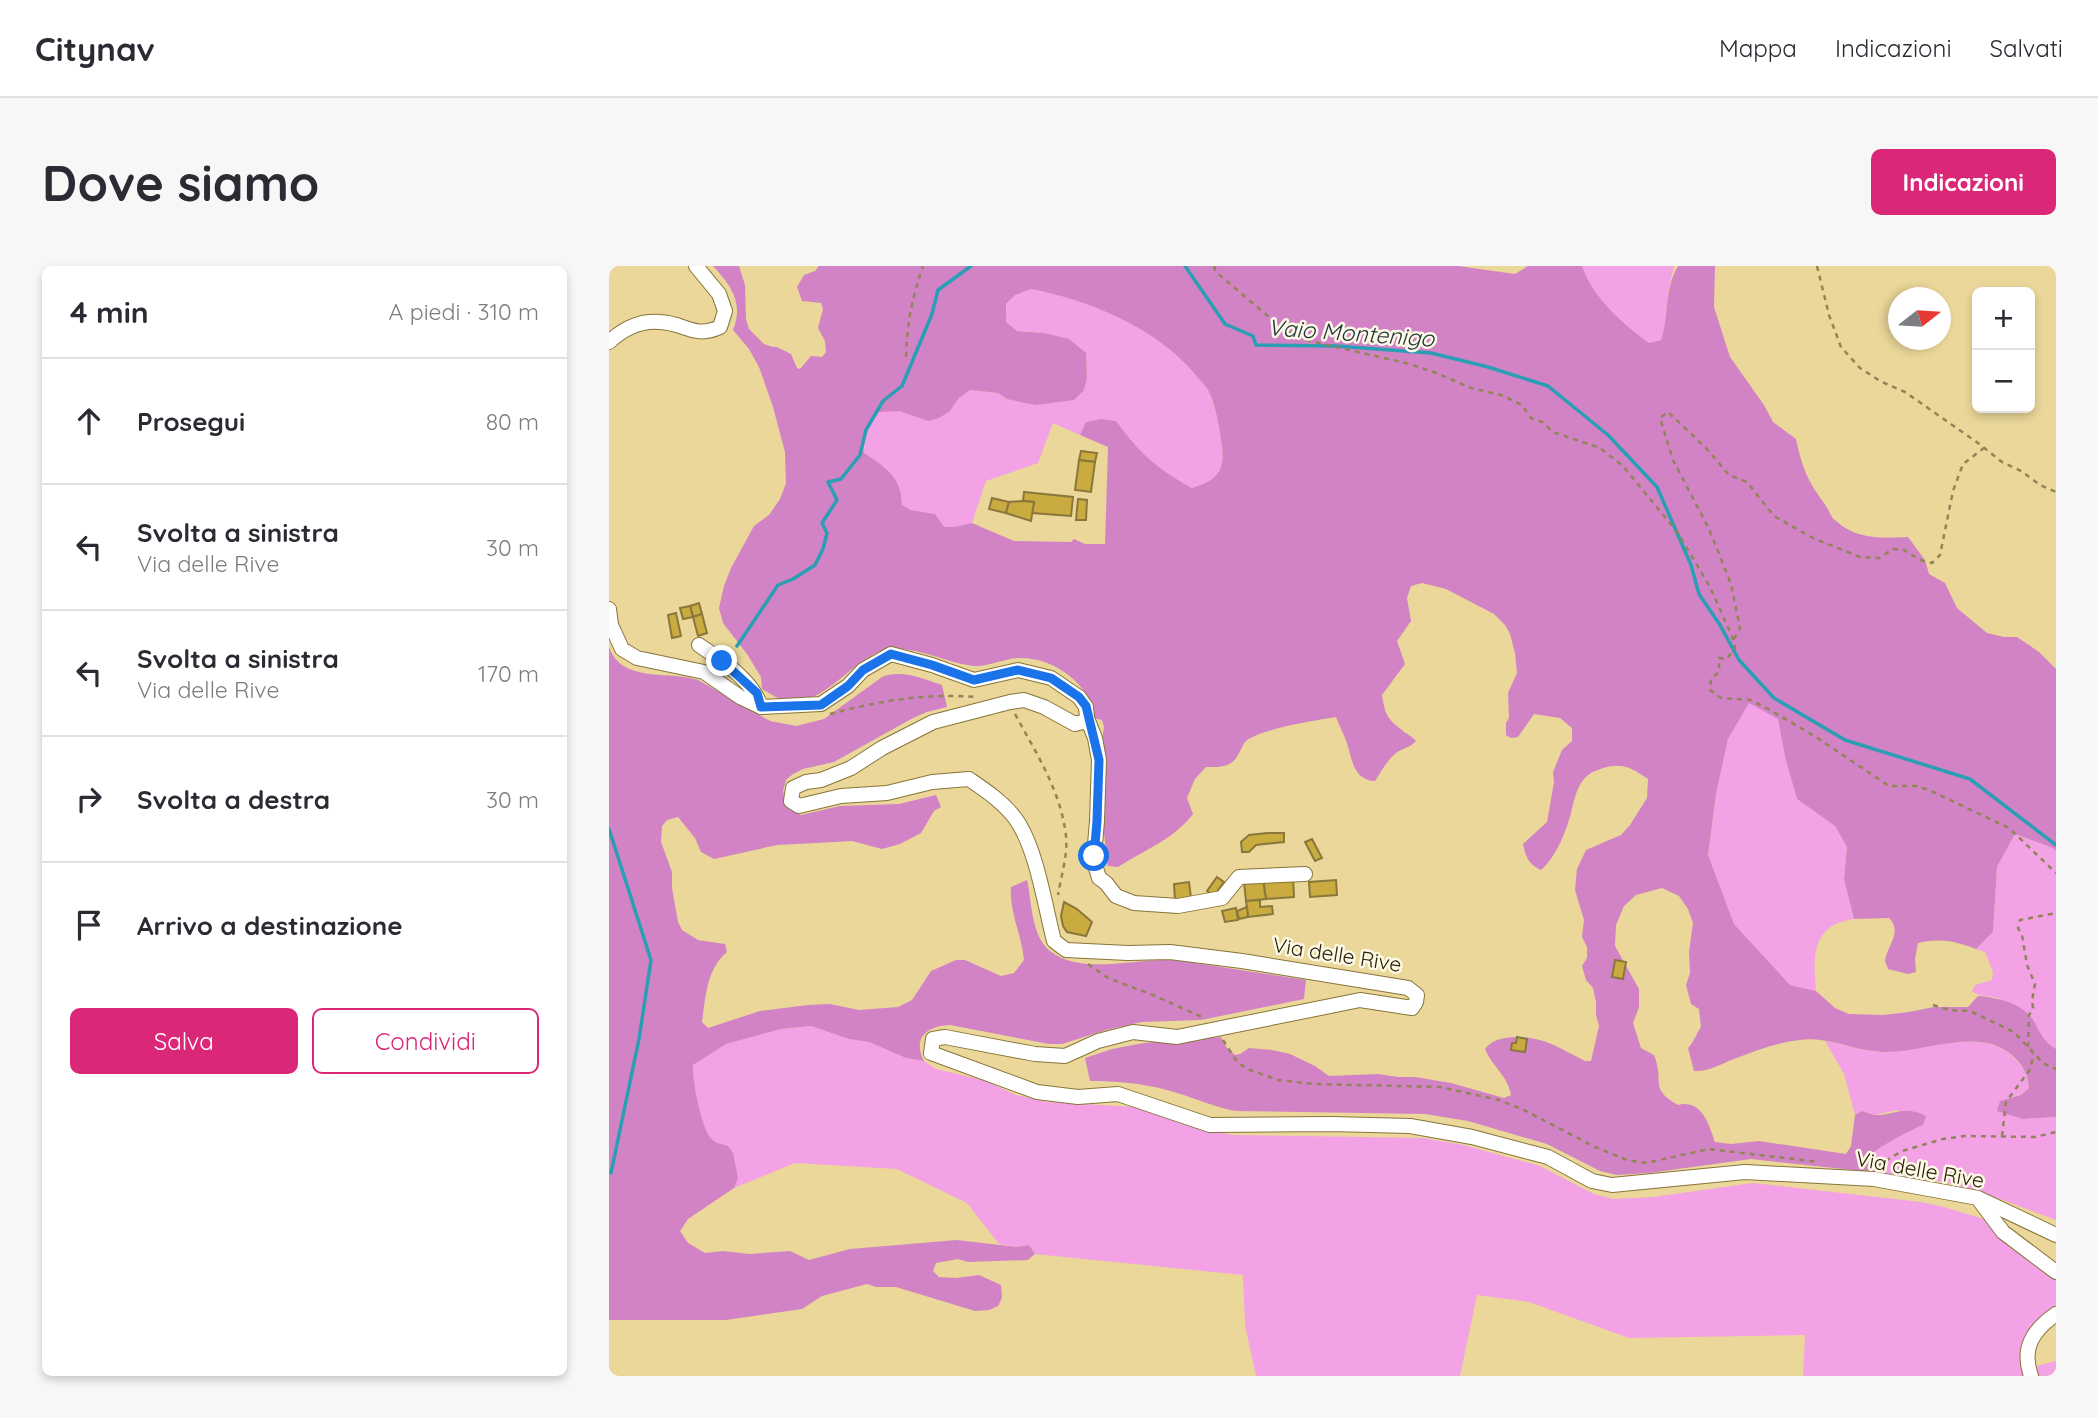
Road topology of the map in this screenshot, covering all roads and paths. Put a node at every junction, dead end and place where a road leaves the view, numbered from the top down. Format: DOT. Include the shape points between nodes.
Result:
graph roads {
  1 [pos="696,266"];
  2 [pos="923,266"];
  3 [pos="1214,266"];
  4 [pos="1817,266"];
  5 [pos="609,342"];
  6 [pos="906,357"];
  7 [pos="1984,448"];
  8 [pos="2056,492"];
  9 [pos="609,609"];
  10 [pos="1734,640"];
  11 [pos="699,645"];
  12 [pos="761,707"];
  13 [pos="1087,718"];
  14 [pos="2056,873"];
  15 [pos="1305,874"];
  16 [pos="2056,913"];
  17 [pos="1933,1005"];
  18 [pos="2028,1046"];
  19 [pos="2033,1054"];
  20 [pos="2056,1069"];
  21 [pos="2056,1132"];
  22 [pos="2001,1136"];
  23 [pos="1873,1173"];
  24 [pos="1978,1198"];
  25 [pos="2056,1235"];
  26 [pos="2056,1272"];
  27 [pos="2056,1314"];
  28 [pos="2031,1376"];
  1 -- 5 [label="street" via="719,294 725,311 720,327 695,332 661,322 644,323 626,328"];
  2 -- 6 [label="path" via="907,324"];
  3 -- 10 [label="path" via="1282,328 1301,339 1410,364 1500,395 1522,405 1531,418 1553,432 1600,448 1623,466 1678,533"];
  4 -- 7 [label="path" via="1841,347 1860,368"];
  7 -- 8 [label="path"];
  7 -- 10 [label="path" via="1963,464 1940,555 1932,563 1893,549 1879,558 1860,557 1774,516 1747,482 1729,475 1668,412 1660,418 1672,460 1709,529 1731,584 1740,628"];
  9 -- 12 [label="street" via="622,649 637,658 703,672"];
  10 -- 14 [label="path" via="1735,649 1726,659 1719,659 1719,672 1711,679 1710,690 1721,698 1751,700 1889,786 1929,790 2009,828"];
  11 -- 12 [label="street" via="757,693"];
  12 -- 13 [label="street" via="821,705 863,670 891,654 974,680 1018,670 1051,678 1079,697"];
  13 -- 15 [label="street" via="1099,760 1096,869 1116,896 1135,904 1178,906 1221,898 1240,877"];
  13 -- 24 [label="street, Via delle Rive" via="1075,724 1024,700 933,722 851,768 793,788 791,801 799,806 969,779 1015,818 1031,855 1054,942 1066,950 1170,952 1242,961 1408,988 1417,995 1416,1002 1412,1009 1360,1000 1177,1037 1133,1032 1065,1056 945,1037 933,1039 930,1053 1037,1092 1078,1097 1118,1094 1210,1125 1410,1126 1472,1137 1548,1157 1592,1181 1612,1185 1745,1172 1874,1179"];
  16 -- 18 [label="path" via="2020,920 2018,928 2035,984"];
  17 -- 18 [label="path" via="1969,1011 2014,1032"];
  18 -- 19 [label="path"];
  19 -- 20 [label="path"];
  19 -- 22 [label="path" via="2031,1068 2006,1102"];
  21 -- 22 [label="path"];
  22 -- 23 [label="path" via="1965,1136 1918,1146 1882,1162"];
  24 -- 25 [label="street, Via delle Rive"];
  24 -- 26 [label="street" via="2003,1232"];
  27 -- 28 [label="street" via="2029,1342 2026,1355"];
}
